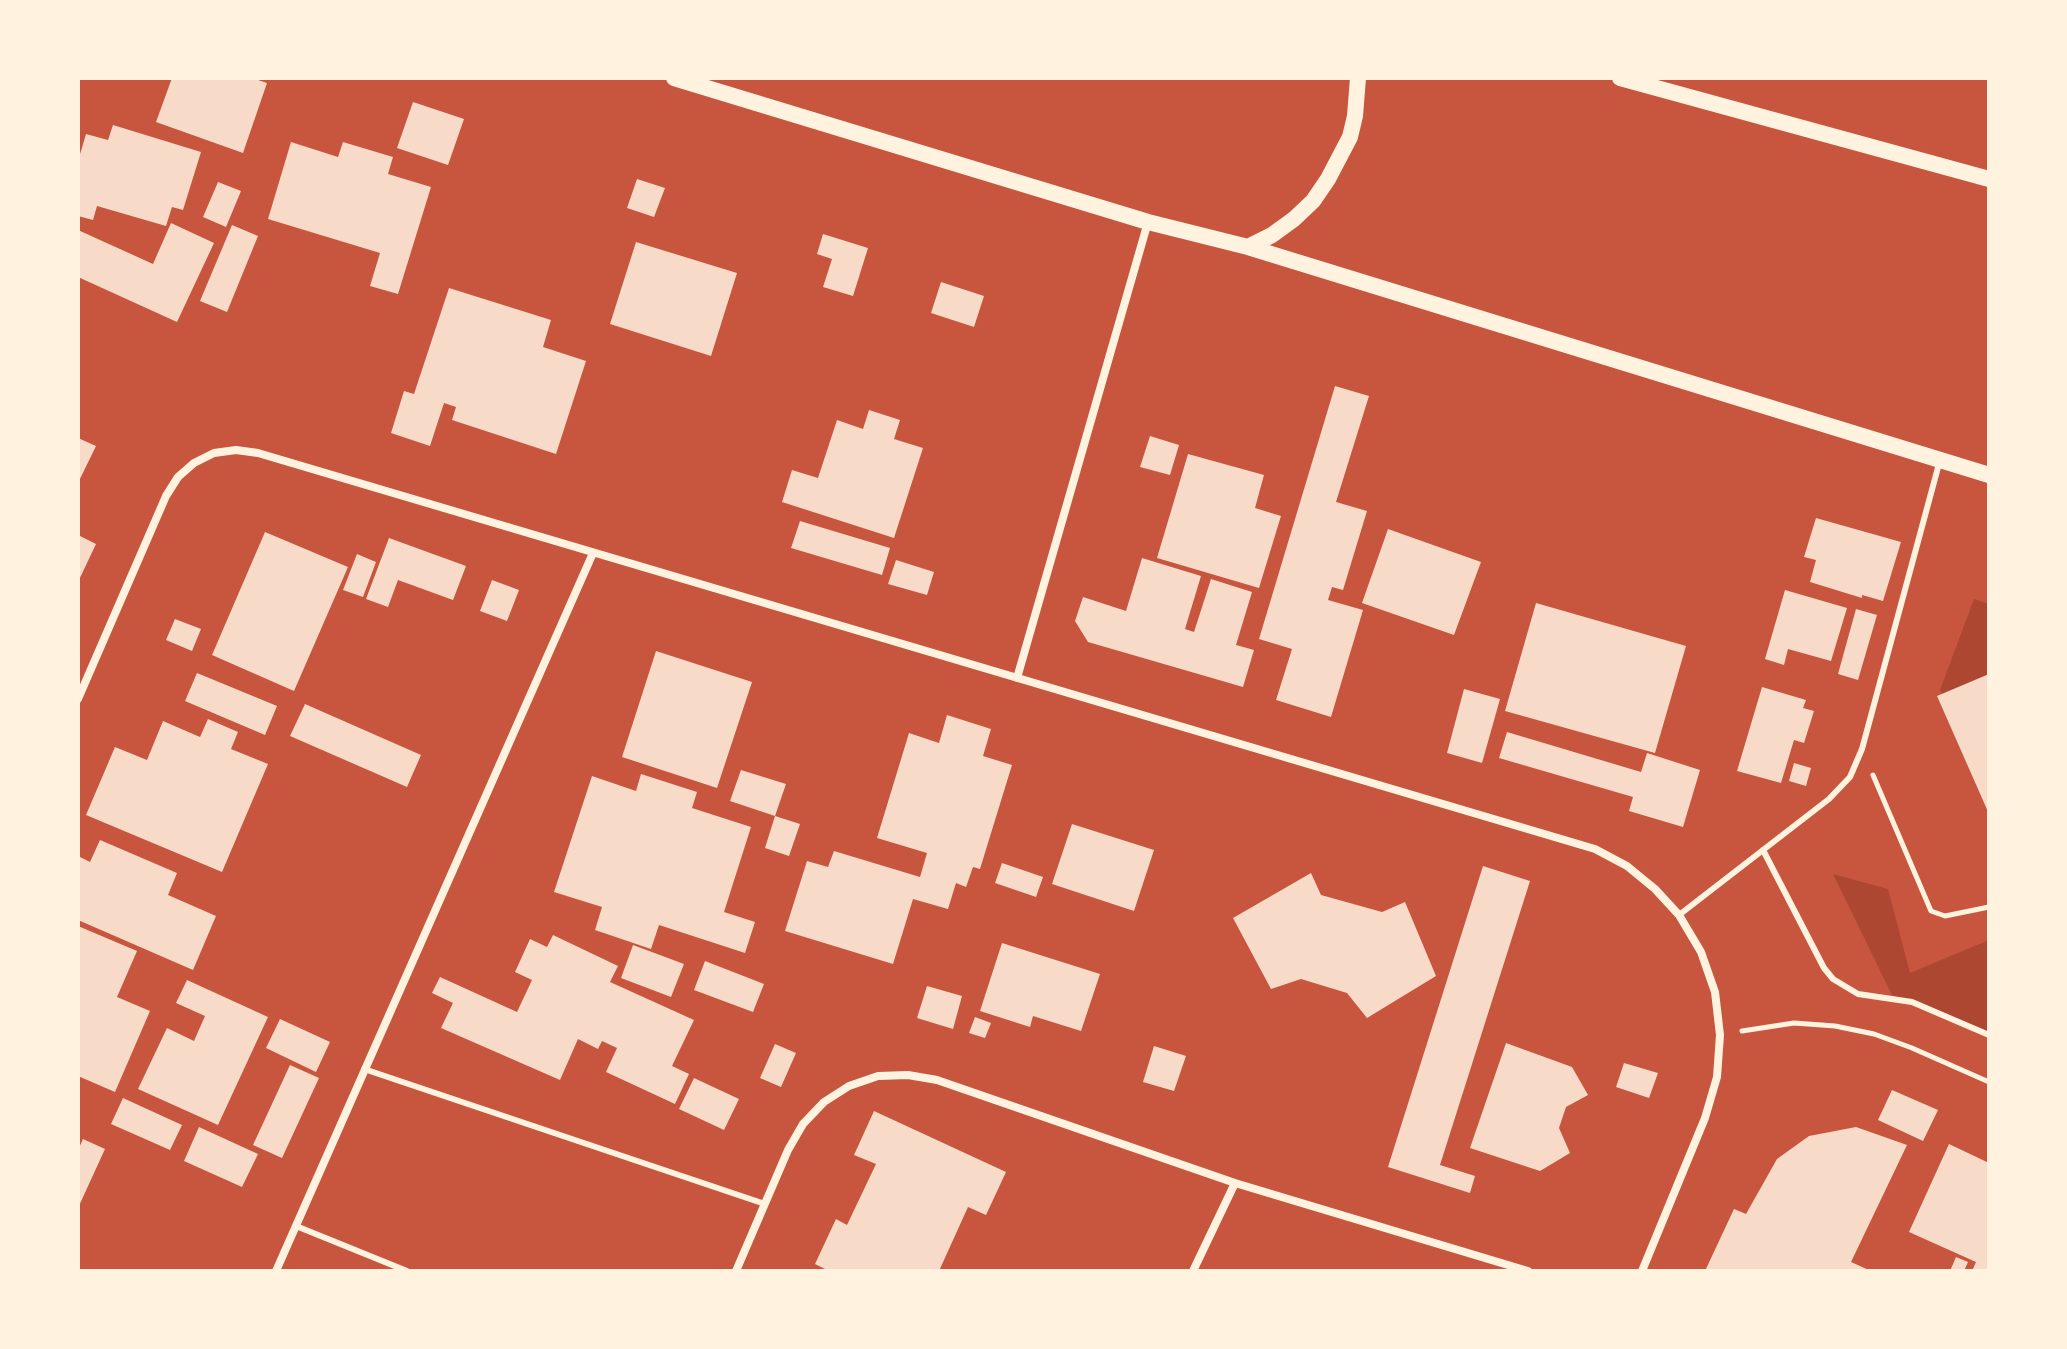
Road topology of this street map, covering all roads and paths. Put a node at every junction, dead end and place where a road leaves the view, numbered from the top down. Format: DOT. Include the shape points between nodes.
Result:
graph roads {
  1 [pos="674,78"];
  2 [pos="1358,78"];
  3 [pos="1620,78"];
  4 [pos="1989,179"];
  5 [pos="1148,222"];
  6 [pos="1248,247"];
  7 [pos="1940,460"];
  8 [pos="1989,475"];
  9 [pos="593,553"];
  10 [pos="1017,678"];
  11 [pos="78,699"];
  12 [pos="1862,749"];
  13 [pos="1763,850"];
  14 [pos="1989,907"];
  15 [pos="1679,915"];
  16 [pos="1720,1035"];
  17 [pos="1989,1035"];
  18 [pos="364,1069"];
  19 [pos="1989,1082"];
  20 [pos="1235,1183"];
  21 [pos="765,1204"];
  22 [pos="296,1226"];
  23 [pos="276,1271"];
  24 [pos="407,1271"];
  25 [pos="736,1271"];
  26 [pos="1193,1271"];
  27 [pos="1528,1271"];
  28 [pos="1642,1271"];
  1 -- 5 [label="main road"];
  2 -- 6 [label="main road" via="1350,137 1328,179 1294,219"];
  3 -- 4 [label="main road"];
  5 -- 6 [label="main road"];
  5 -- 10 [label="street"];
  6 -- 7 [label="main road"];
  7 -- 8 [label="main road"];
  7 -- 12 [label="lane"];
  9 -- 10 [label="street"];
  9 -- 11 [label="street" via="258,453 214,453 178,477 166,496"];
  9 -- 18 [label="street"];
  10 -- 15 [label="street" via="1595,849 1627,866"];
  12 -- 13 [label="lane" via="1840,788"];
  12 -- 14 [label="path" via="1931,911 1945,916"];
  13 -- 15 [label="lane"];
  13 -- 17 [label="lane" via="1824,968 1845,988 1912,1002"];
  15 -- 16 [label="street" via="1701,952 1715,992"];
  16 -- 19 [label="path" via="1794,1023 1835,1026 1874,1034"];
  16 -- 28 [label="street" via="1717,1077 1705,1118"];
  18 -- 21 [label="lane"];
  18 -- 22 [label="street"];
  20 -- 21 [label="street" via="937,1080 878,1076 849,1086 803,1124"];
  20 -- 26 [label="street"];
  20 -- 27 [label="street"];
  21 -- 25 [label="street"];
  22 -- 23 [label="street"];
  22 -- 24 [label="lane"];
}
